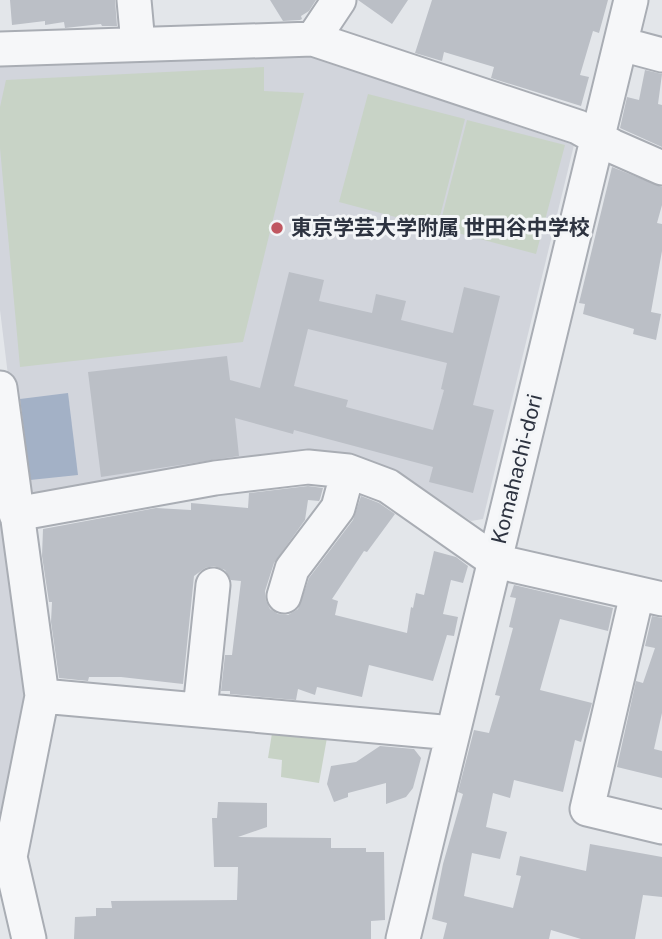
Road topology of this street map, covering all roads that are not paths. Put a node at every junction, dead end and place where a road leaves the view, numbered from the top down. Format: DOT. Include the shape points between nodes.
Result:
graph roads {
  1 [pos="134,0"];
  2 [pos="339,0"];
  3 [pos="631,0"];
  4 [pos="313,38"];
  5 [pos="138,44"];
  6 [pos="621,44"];
  7 [pos="0,49"];
  8 [pos="662,55"];
  9 [pos="598,138"];
  10 [pos="662,168"];
  11 [pos="0,388"];
  12 [pos="348,471"];
  13 [pos="16,514"];
  14 [pos="495,561"];
  15 [pos="213,585"];
  16 [pos="285,596"];
  17 [pos="649,596"];
  18 [pos="42,696"];
  19 [pos="201,710"];
  20 [pos="453,733"];
  21 [pos="662,827"];
  22 [pos="29,939"];
  23 [pos="403,939"];
  1 -- 5 [label="street"];
  2 -- 4 [label="street"];
  3 -- 6 [label="street, Komahachi-dori"];
  4 -- 5 [label="street"];
  4 -- 9 [label="street" via="578,127"];
  5 -- 7 [label="street"];
  6 -- 8 [label="street"];
  6 -- 9 [label="street, Komahachi-dori"];
  9 -- 10 [label="street"];
  9 -- 14 [label="street, Komahachi-dori"];
  11 -- 13 [label="street"];
  12 -- 13 [label="street" via="308,467 215,478"];
  12 -- 14 [label="street" via="388,486"];
  12 -- 16 [label="street" via="338,508 292,569"];
  13 -- 18 [label="street"];
  14 -- 17 [label="street"];
  14 -- 20 [label="street, Komahachi-dori"];
  15 -- 19 [label="street"];
  17 -- 21 [label="street" via="587,809"];
  18 -- 19 [label="street"];
  18 -- 22 [label="street" via="10,857"];
  19 -- 20 [label="street"];
  20 -- 23 [label="street, Komahachi-dori"];
}
